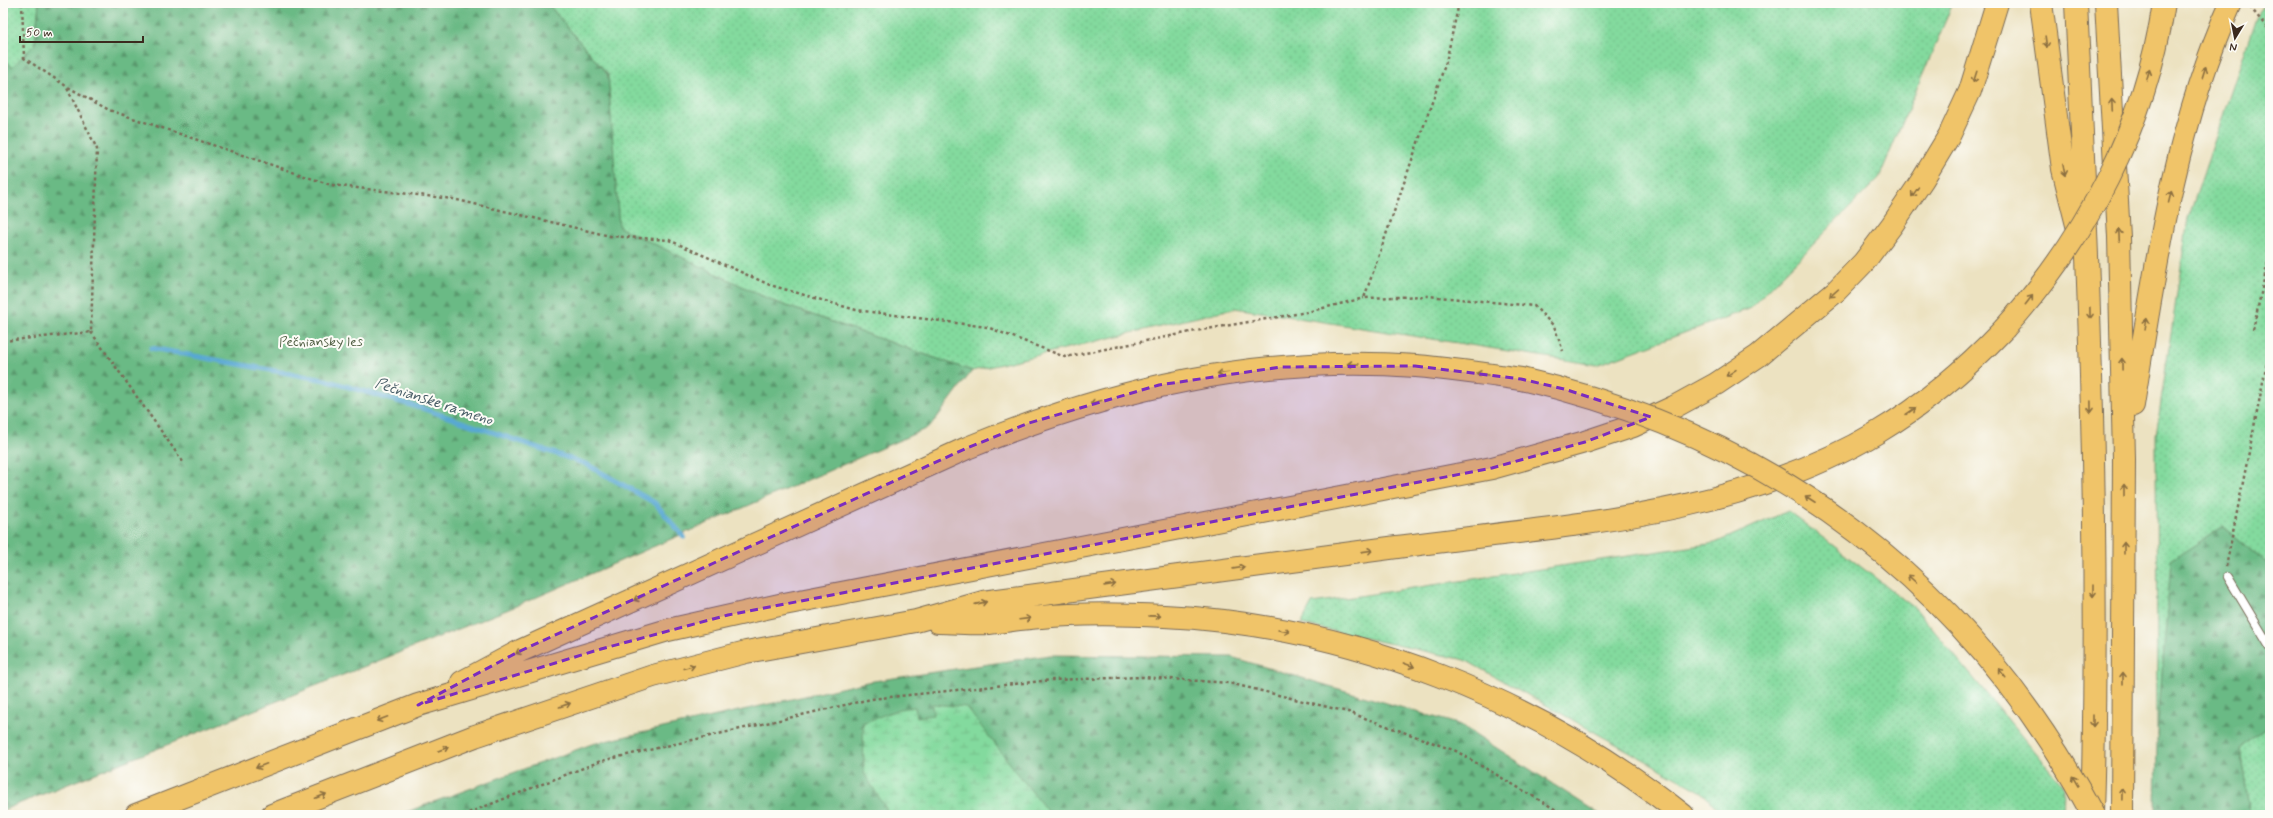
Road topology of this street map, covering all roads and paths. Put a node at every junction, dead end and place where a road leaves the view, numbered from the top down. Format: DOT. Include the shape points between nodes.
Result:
graph roads {
  1 [pos="22,3"];
  2 [pos="1459,3"];
  3 [pos="1997,3"];
  4 [pos="2041,3"];
  5 [pos="2076,3"];
  6 [pos="2106,3"];
  7 [pos="2164,3"];
  8 [pos="2220,3"];
  9 [pos="2231,3"];
  10 [pos="2248,3"];
  11 [pos="2270,31"];
  12 [pos="2216,36"];
  13 [pos="66,86"];
  14 [pos="2270,252"];
  15 [pos="2089,274"];
  16 [pos="1364,298"];
  17 [pos="2253,330"];
  18 [pos="91,332"];
  19 [pos="3,341"];
  20 [pos="2270,347"];
  21 [pos="1563,351"];
  22 [pos="2124,460"];
  23 [pos="183,462"];
  24 [pos="2228,577"];
  25 [pos="916,621"];
  26 [pos="2270,647"];
  27 [pos="418,705"];
  28 [pos="136,815"];
  29 [pos="272,815"];
  30 [pos="463,815"];
  31 [pos="1565,815"];
  32 [pos="1684,815"];
  33 [pos="2093,815"];
  34 [pos="2122,815"];
  1 -- 13 [label="path" via="24,58"];
  2 -- 16 [label="path" via="1446,62"];
  3 -- 27 [label="highway, one-way" via="1970,92 1949,136 1924,180 1864,262 1836,291 1758,356 1716,384 1633,426 1563,449 1492,468 728,616 600,649"];
  4 -- 15 [label="highway, one-way" via="2063,169"];
  5 -- 15 [label="highway"];
  22 -- 6 [label="highway, one-way" via="2119,237"];
  25 -- 7 [label="highway, one-way, bridge" via="983,602 1599,520 1707,501 1794,473 1839,453 1878,432 1945,385 2004,329 2049,275 2077,235 2126,140 2154,53"];
  8 -- 12 [label="highway"];
  9 -- 12 [label="highway"];
  10 -- 11 [label="path"];
  22 -- 12 [label="highway, one-way" via="2155,270 2169,203 2193,108"];
  13 -- 16 [label="path" via="109,110 332,185 453,199 610,236 669,240 770,285 856,310 987,327 1065,357 1307,312"];
  13 -- 18 [label="path" via="97,149"];
  14 -- 17 [label="path"];
  15 -- 33 [label="highway, one-way"];
  16 -- 21 [label="path" via="1428,296 1534,306 1554,326"];
  18 -- 19 [label="path"];
  18 -- 23 [label="path"];
  20 -- 24 [label="path" via="2226,566"];
  34 -- 22 [label="highway, one-way"];
  24 -- 26 [label="lane"];
  29 -- 25 [label="highway, one-way" via="475,736 653,676 746,652"];
  25 -- 32 [label="highway, one-way" via="987,623 1042,617 1162,616 1224,621 1306,635 1368,651 1465,684 1593,751"];
  27 -- 28 [label="highway, one-way"];
  33 -- 27 [label="highway, one-way, bridge" via="2075,780 2035,718 2002,674 1939,604 1862,537 1823,507 1780,480 1697,437 1611,403 1521,379 1415,366 1352,364 1281,367 1217,374 1088,404 1029,423 967,448 520,652"];
  30 -- 31 [label="path" via="601,761 871,699 1052,680 1142,677 1230,683 1348,712 1456,751"];
}
